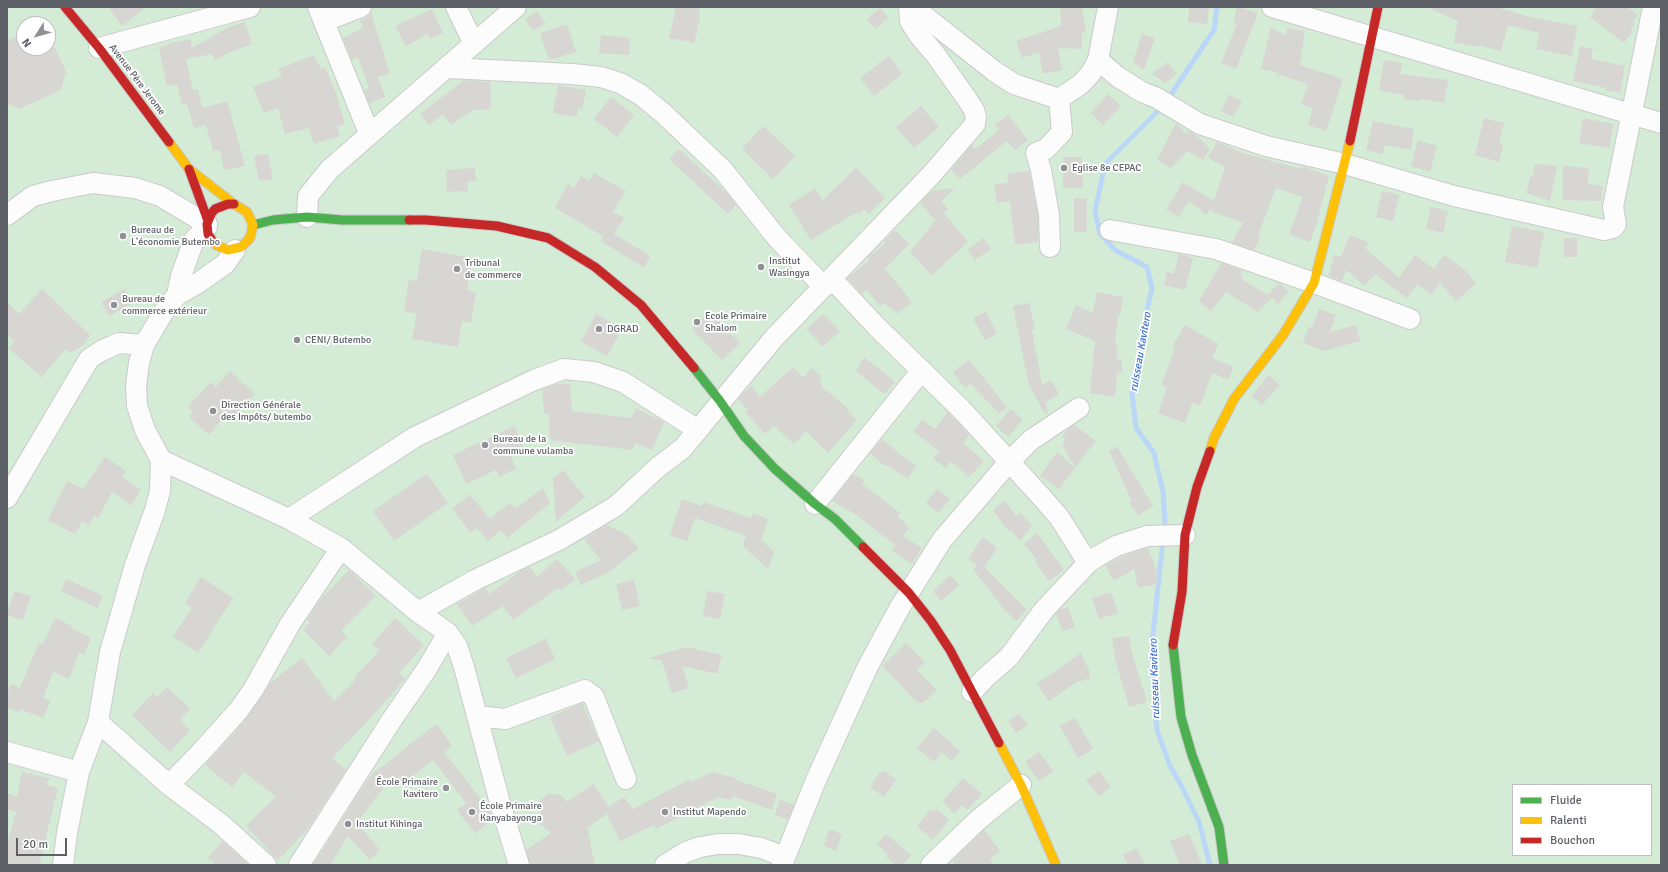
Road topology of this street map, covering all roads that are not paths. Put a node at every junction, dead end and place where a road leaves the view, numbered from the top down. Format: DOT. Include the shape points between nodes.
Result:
graph roads {
  1 [pos="65,7"];
  2 [pos="250,7"];
  3 [pos="361,7"];
  4 [pos="456,7"];
  5 [pos="516,7"];
  6 [pos="909,7"];
  7 [pos="913,7"];
  8 [pos="1108,7"];
  9 [pos="1272,7"];
  10 [pos="1378,7"];
  11 [pos="1653,7"];
  12 [pos="321,14"];
  13 [pos="1371,36"];
  14 [pos="474,44"];
  15 [pos="99,48"];
  16 [pos="1098,60"];
  17 [pos="447,68"];
  18 [pos="1059,98"];
  19 [pos="1632,114"];
  20 [pos="1661,123"];
  21 [pos="369,133"];
  22 [pos="1345,164"];
  23 [pos="189,169"];
  24 [pos="234,204"];
  25 [pos="7,215"];
  26 [pos="307,217"];
  27 [pos="207,224"];
  28 [pos="253,225"];
  29 [pos="1110,230"];
  30 [pos="1050,247"];
  31 [pos="235,250"];
  32 [pos="828,283"];
  33 [pos="1314,283"];
  34 [pos="177,295"];
  35 [pos="1410,319"];
  36 [pos="144,345"];
  37 [pos="922,370"];
  38 [pos="720,401"];
  39 [pos="1079,408"];
  40 [pos="698,430"];
  41 [pos="161,460"];
  42 [pos="1009,462"];
  43 [pos="7,498"];
  44 [pos="815,504"];
  45 [pos="289,519"];
  46 [pos="1185,535"];
  47 [pos="341,548"];
  48 [pos="1088,563"];
  49 [pos="910,593"];
  50 [pos="418,612"];
  51 [pos="448,633"];
  52 [pos="972,692"];
  53 [pos="477,716"];
  54 [pos="98,722"];
  55 [pos="7,752"];
  56 [pos="79,772"];
  57 [pos="626,779"];
  58 [pos="169,785"];
  59 [pos="1021,785"];
  60 [pos="784,861"];
  61 [pos="63,865"];
  62 [pos="266,865"];
  63 [pos="299,865"];
  64 [pos="519,865"];
  65 [pos="665,865"];
  66 [pos="931,865"];
  67 [pos="1056,865"];
  68 [pos="1224,865"];
  1 -- 15 [label="street, Avenue Père Jerome"];
  2 -- 15 [label="street"];
  3 -- 12 [label="street"];
  4 -- 14 [label="street"];
  5 -- 14 [label="street"];
  6 -- 32 [label="street" via="910,21 967,98 974,110 975,124 931,175"];
  7 -- 18 [label="street" via="994,72 1014,84"];
  8 -- 16 [label="street"];
  9 -- 13 [label="street"];
  10 -- 13 [label="street"];
  11 -- 19 [label="street"];
  12 -- 21 [label="street"];
  13 -- 19 [label="street"];
  13 -- 22 [label="street"];
  14 -- 17 [label="street"];
  15 -- 23 [label="street, Avenue Père Jerome"];
  16 -- 18 [label="street" via="1081,84"];
  16 -- 22 [label="street" via="1118,77 1200,124 1266,146"];
  17 -- 21 [label="street"];
  17 -- 32 [label="street" via="601,77 641,95 718,164 777,238"];
  18 -- 30 [label="street" via="1062,132 1046,149 1036,153 1049,215"];
  19 -- 20 [label="street"];
  19 -- 22 [label="street" via="1613,206 1616,224 1613,228 1604,230 1454,196"];
  21 -- 26 [label="street" via="330,168 308,196"];
  22 -- 33 [label="street"];
  23 -- 24 [label="street"];
  23 -- 27 [label="street"];
  24 -- 27 [label="street" via="215,209"];
  24 -- 28 [label="street" via="247,212"];
  25 -- 27 [label="street" via="33,196 92,183 135,188 160,196"];
  26 -- 28 [label="street" via="273,220"];
  26 -- 38 [label="street" via="342,220 426,220 497,226 548,238 595,267 641,305"];
  27 -- 31 [label="street" via="211,240 216,245"];
  27 -- 34 [label="street" via="194,240"];
  28 -- 31 [label="street" via="246,244"];
  29 -- 33 [label="street" via="1216,249"];
  31 -- 34 [label="street" via="225,264"];
  32 -- 37 [label="street"];
  32 -- 38 [label="street" via="774,338"];
  33 -- 35 [label="street"];
  33 -- 46 [label="street" via="1283,335 1234,399 1212,445 1197,487"];
  34 -- 36 [label="street" via="162,313"];
  36 -- 41 [label="street" via="136,386 137,406"];
  36 -- 43 [label="street" via="119,343 101,350 89,359"];
  37 -- 42 [label="street"];
  37 -- 44 [label="street"];
  38 -- 40 [label="street"];
  38 -- 44 [label="street" via="744,436 775,469"];
  39 -- 42 [label="street" via="1031,440"];
  40 -- 45 [label="street" via="623,382 594,372 564,370 534,380 415,437"];
  40 -- 50 [label="street" via="683,448 616,506 559,540 475,580"];
  41 -- 45 [label="street"];
  41 -- 54 [label="street" via="160,491 110,652"];
  42 -- 48 [label="street" via="1059,517"];
  42 -- 49 [label="street" via="942,540"];
  44 -- 49 [label="street" via="835,519"];
  45 -- 47 [label="street"];
  46 -- 48 [label="street" via="1147,536 1116,546"];
  46 -- 68 [label="street" via="1182,592 1173,646 1181,717 1192,755 1219,827"];
  47 -- 50 [label="street"];
  47 -- 58 [label="street" via="290,624 238,712"];
  48 -- 52 [label="street" via="1044,610 1009,657"];
  49 -- 52 [label="street" via="950,650"];
  49 -- 60 [label="street" via="900,606 867,668 816,780"];
  50 -- 51 [label="street"];
  51 -- 53 [label="street" via="457,646"];
  51 -- 63 [label="street"];
  52 -- 59 [label="street"];
  53 -- 57 [label="street" via="505,719 585,690 594,697"];
  53 -- 64 [label="street"];
  54 -- 56 [label="street"];
  54 -- 58 [label="street"];
  55 -- 56 [label="street"];
  56 -- 61 [label="street"];
  58 -- 62 [label="street" via="221,824"];
  59 -- 66 [label="street" via="978,820"];
  59 -- 67 [label="street"];
  60 -- 65 [label="street" via="761,848 718,844 686,852"];
}
